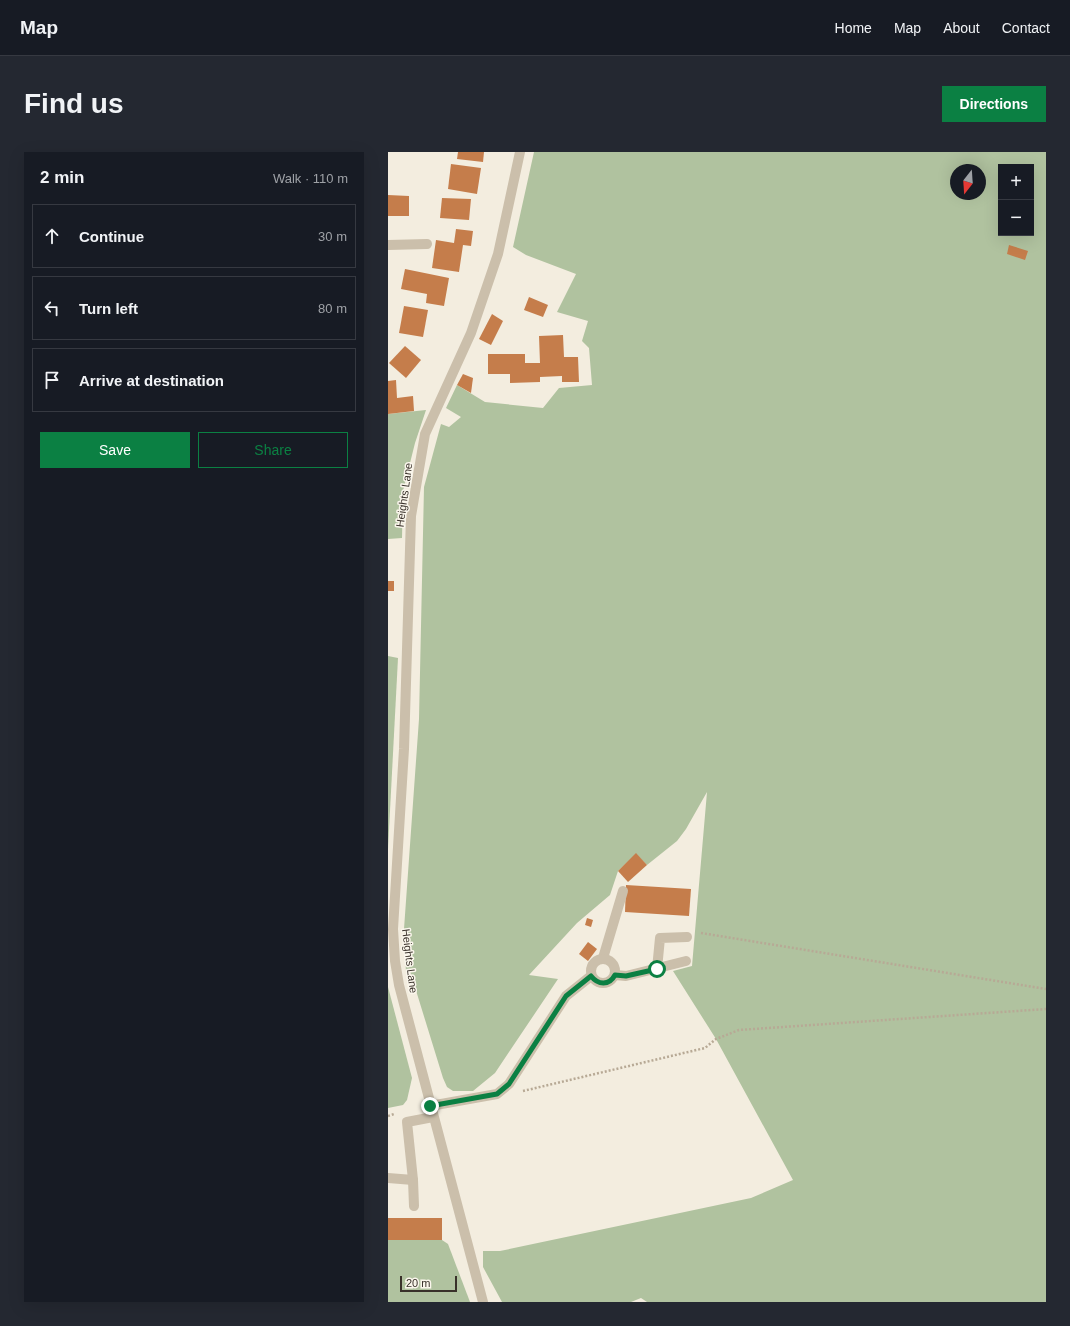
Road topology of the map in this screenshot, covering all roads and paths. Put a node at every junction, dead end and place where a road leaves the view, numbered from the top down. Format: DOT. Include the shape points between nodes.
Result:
graph roads {
  1 [pos="520,152"];
  2 [pos="427,244"];
  3 [pos="388,245"];
  4 [pos="623,891"];
  5 [pos="691,934"];
  6 [pos="602,958"];
  7 [pos="686,962"];
  8 [pos="657,969"];
  9 [pos="615,975"];
  10 [pos="591,976"];
  11 [pos="1046,989"];
  12 [pos="1046,1009"];
  13 [pos="497,1094"];
  14 [pos="430,1106"];
  15 [pos="433,1117"];
  16 [pos="388,1178"];
  17 [pos="413,1180"];
  18 [pos="414,1206"];
  19 [pos="483,1302"];
  1 -- 14 [label="street, Heights Lane" via="498,254 471,333 426,434 411,516 404,749 393,929 399,986"];
  2 -- 3 [label="street"];
  4 -- 6 [label="street"];
  5 -- 8 [label="street" via="660,938"];
  5 -- 11 [label="path"];
  6 -- 9 [label="street" via="613,964"];
  6 -- 10 [label="street" via="592,964"];
  7 -- 8 [label="street"];
  8 -- 9 [label="street" via="626,976"];
  9 -- 10 [label="street" via="605,983 597,982"];
  10 -- 13 [label="street" via="566,996 509,1084"];
  12 -- 13 [label="path" via="739,1030 716,1039 705,1048"];
  13 -- 14 [label="street"];
  14 -- 15 [label="street, Heights Lane"];
  15 -- 17 [label="street" via="407,1122"];
  15 -- 19 [label="street, Heights Lane"];
  16 -- 17 [label="street"];
  17 -- 18 [label="street"];
}
